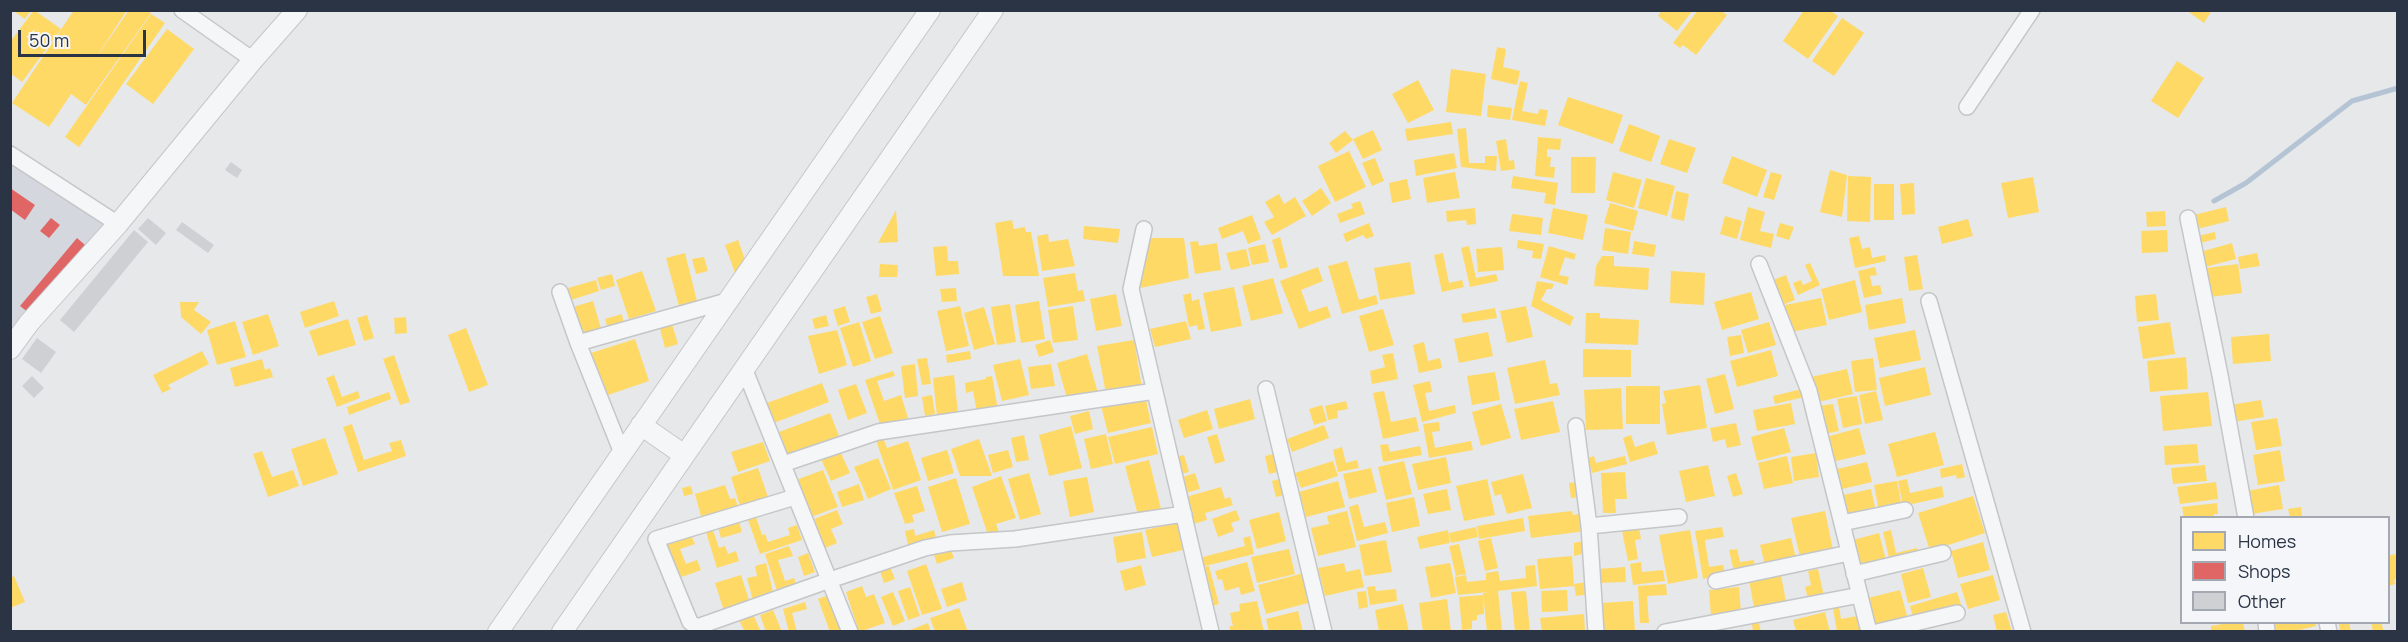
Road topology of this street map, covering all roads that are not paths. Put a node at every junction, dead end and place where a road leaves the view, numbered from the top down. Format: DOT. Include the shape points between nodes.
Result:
graph roads {
  1 [pos="182,10"];
  2 [pos="297,10"];
  3 [pos="930,10"];
  4 [pos="993,10"];
  5 [pos="2032,10"];
  6 [pos="253,60"];
  7 [pos="1967,107"];
  8 [pos="10,154"];
  9 [pos="2188,218"];
  10 [pos="118,224"];
  11 [pos="1144,229"];
  12 [pos="1760,264"];
  13 [pos="560,292"];
  14 [pos="727,301"];
  15 [pos="1929,301"];
  16 [pos="578,343"];
  17 [pos="10,349"];
  18 [pos="744,368"];
  19 [pos="1266,389"];
  20 [pos="1155,391"];
  21 [pos="641,425"];
  22 [pos="1576,426"];
  23 [pos="622,453"];
  24 [pos="684,455"];
  25 [pos="783,464"];
  26 [pos="795,496"];
  27 [pos="1905,510"];
  28 [pos="1184,514"];
  29 [pos="2246,516"];
  30 [pos="1679,517"];
  31 [pos="1842,523"];
  32 [pos="1589,526"];
  33 [pos="1849,553"];
  34 [pos="1943,553"];
  35 [pos="1854,574"];
  36 [pos="830,580"];
  37 [pos="1716,581"];
  38 [pos="1860,595"];
  39 [pos="1957,613"];
  40 [pos="498,632"];
  41 [pos="562,632"];
  42 [pos="850,632"];
  43 [pos="1211,632"];
  44 [pos="1324,632"];
  45 [pos="1596,632"];
  46 [pos="1665,632"];
  47 [pos="1869,632"];
  48 [pos="1877,632"];
  49 [pos="2023,632"];
  1 -- 6 [label="street"];
  2 -- 6 [label="street"];
  3 -- 14 [label="street"];
  4 -- 18 [label="street"];
  5 -- 7 [label="street"];
  6 -- 10 [label="street"];
  8 -- 10 [label="street"];
  9 -- 29 [label="street"];
  10 -- 17 [label="street"];
  11 -- 20 [label="street" via="1131,289"];
  12 -- 31 [label="street" via="1809,391"];
  13 -- 16 [label="street"];
  14 -- 16 [label="street"];
  14 -- 21 [label="street"];
  15 -- 49 [label="street"];
  16 -- 23 [label="street"];
  18 -- 24 [label="street"];
  18 -- 25 [label="street"];
  19 -- 44 [label="street"];
  20 -- 25 [label="street" via="878,432"];
  20 -- 28 [label="street"];
  21 -- 23 [label="street"];
  21 -- 24 [label="street"];
  22 -- 32 [label="street"];
  23 -- 40 [label="street"];
  24 -- 41 [label="street"];
  25 -- 26 [label="street"];
  26 -- 36 [label="street"];
  26 -- 36 [label="street" via="656,539 695,626"];
  27 -- 31 [label="street"];
  28 -- 36 [label="street" via="1015,538 950,543"];
  28 -- 43 [label="street"];
  30 -- 32 [label="street"];
  31 -- 33 [label="street"];
  32 -- 45 [label="street"];
  33 -- 35 [label="street"];
  33 -- 37 [label="street"];
  34 -- 35 [label="street"];
  35 -- 38 [label="street"];
  36 -- 42 [label="street"];
  38 -- 46 [label="street"];
  38 -- 47 [label="street"];
  39 -- 48 [label="street"];
}
